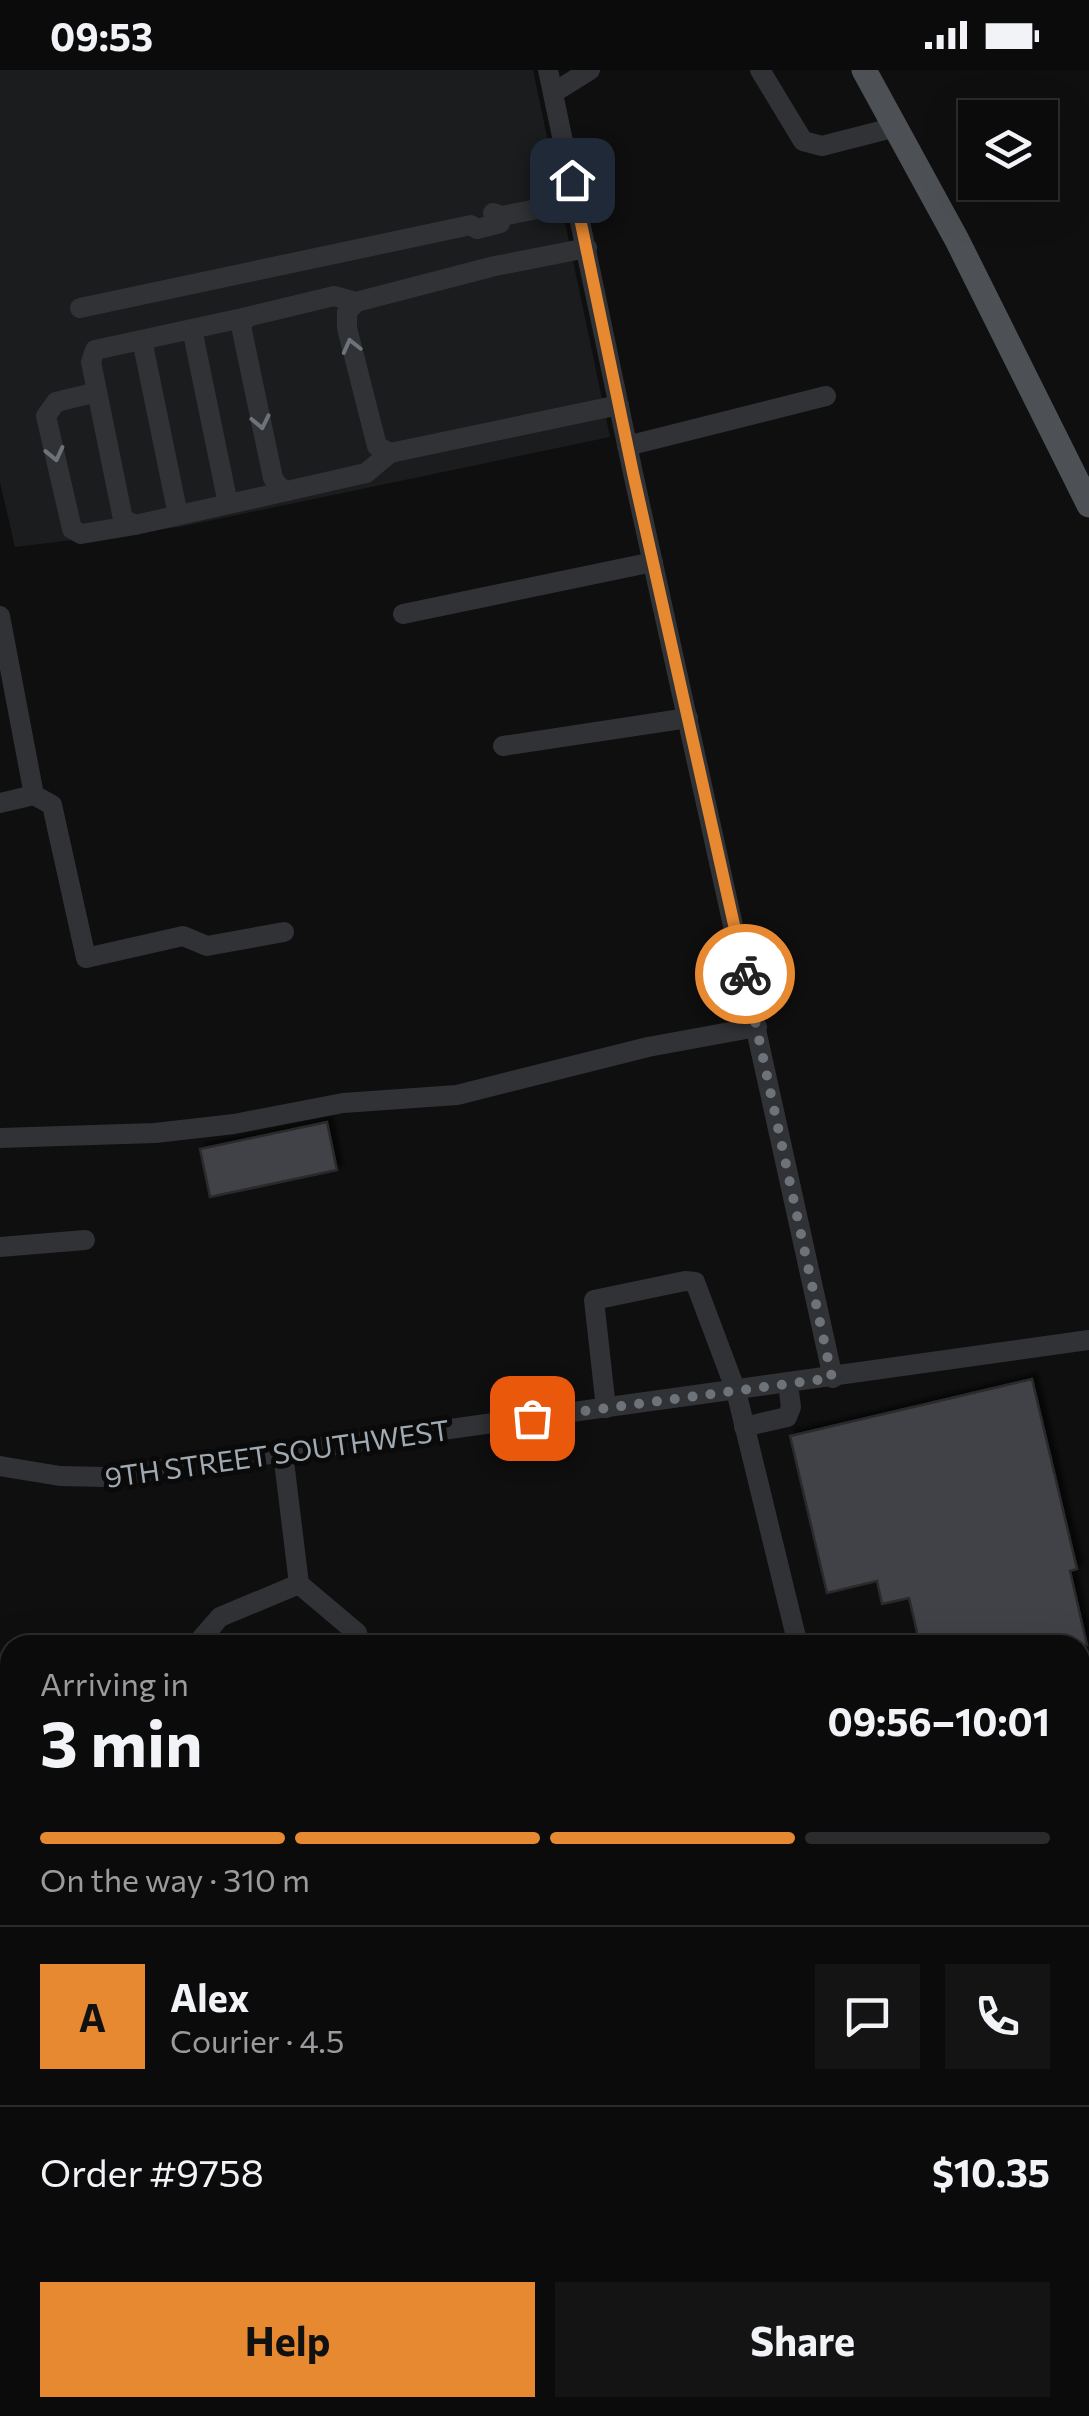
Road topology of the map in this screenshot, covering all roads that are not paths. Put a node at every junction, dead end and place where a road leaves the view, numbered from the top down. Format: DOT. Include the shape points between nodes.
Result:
graph roads {
  1 [pos="548,70"];
  2 [pos="590,70"];
  3 [pos="760,70"];
  4 [pos="864,70"];
  5 [pos="553,93"];
  6 [pos="896,126"];
  7 [pos="578,201"];
  8 [pos="587,248"];
  9 [pos="356,302"];
  10 [pos="80,308"];
  11 [pos="246,317"];
  12 [pos="192,329"];
  13 [pos="142,340"];
  14 [pos="97,392"];
  15 [pos="826,396"];
  16 [pos="619,405"];
  17 [pos="627,446"];
  18 [pos="390,453"];
  19 [pos="287,490"];
  20 [pos="228,504"];
  21 [pos="1089,505"];
  22 [pos="178,515"];
  23 [pos="135,525"];
  24 [pos="653,562"];
  25 [pos="404,614"];
  26 [pos="0,616"];
  27 [pos="688,718"];
  28 [pos="502,746"];
  29 [pos="34,795"];
  30 [pos="0,803"];
  31 [pos="284,932"];
  32 [pos="757,1027"];
  33 [pos="0,1138"];
  34 [pos="85,1240"];
  35 [pos="0,1247"];
  36 [pos="1089,1340"];
  37 [pos="832,1378"];
  38 [pos="788,1384"];
  39 [pos="736,1391"];
  40 [pos="606,1408"];
  41 [pos="744,1426"];
  42 [pos="283,1453"];
  43 [pos="0,1466"];
  44 [pos="299,1584"];
  45 [pos="204,1635"];
  46 [pos="358,1635"];
  47 [pos="796,1635"];
  1 -- 5 [label="street"];
  2 -- 5 [label="street"];
  3 -- 6 [label="street" via="803,140 822,146"];
  4 -- 6 [label="main road"];
  5 -- 7 [label="street"];
  6 -- 21 [label="main road"];
  7 -- 8 [label="street"];
  7 -- 10 [label="street" via="496,212 473,218 471,226"];
  8 -- 9 [label="street"];
  8 -- 16 [label="street"];
  9 -- 11 [label="street" via="334,296"];
  18 -- 9 [label="street, one-way" via="377,446 347,328 346,312"];
  11 -- 12 [label="street"];
  11 -- 19 [label="street, one-way" via="241,326 273,478"];
  12 -- 13 [label="street"];
  12 -- 20 [label="street"];
  13 -- 14 [label="street" via="95,350 90,362"];
  13 -- 22 [label="street"];
  14 -- 23 [label="street" via="123,519"];
  14 -- 23 [label="street, one-way" via="56,402 46,416 72,529 82,534"];
  15 -- 17 [label="street"];
  16 -- 17 [label="street"];
  16 -- 18 [label="street"];
  17 -- 24 [label="street"];
  18 -- 19 [label="street" via="366,474"];
  19 -- 20 [label="street"];
  20 -- 22 [label="street"];
  22 -- 23 [label="street"];
  24 -- 25 [label="street"];
  24 -- 27 [label="street"];
  26 -- 29 [label="street"];
  27 -- 28 [label="street"];
  27 -- 32 [label="street"];
  29 -- 30 [label="street"];
  29 -- 31 [label="street" via="52,805 86,958 183,936 206,946"];
  32 -- 33 [label="street" via="457,1095 343,1103 155,1132"];
  32 -- 37 [label="street"];
  34 -- 35 [label="street"];
  36 -- 37 [label="street, 9TH STREET SOUTHWEST"];
  37 -- 38 [label="street, 9TH STREET SOUTHWEST"];
  38 -- 39 [label="street, 9TH STREET SOUTHWEST"];
  38 -- 41 [label="street" via="787,1417"];
  39 -- 40 [label="street, 9TH STREET SOUTHWEST"];
  39 -- 40 [label="street" via="695,1282 685,1281 594,1300"];
  39 -- 41 [label="street"];
  40 -- 42 [label="street, 9TH STREET SOUTHWEST"];
  41 -- 47 [label="street"];
  42 -- 43 [label="street, 9TH STREET SOUTHWEST" via="106,1477"];
  42 -- 44 [label="street"];
  44 -- 45 [label="street" via="220,1617"];
  44 -- 46 [label="street"];
}
